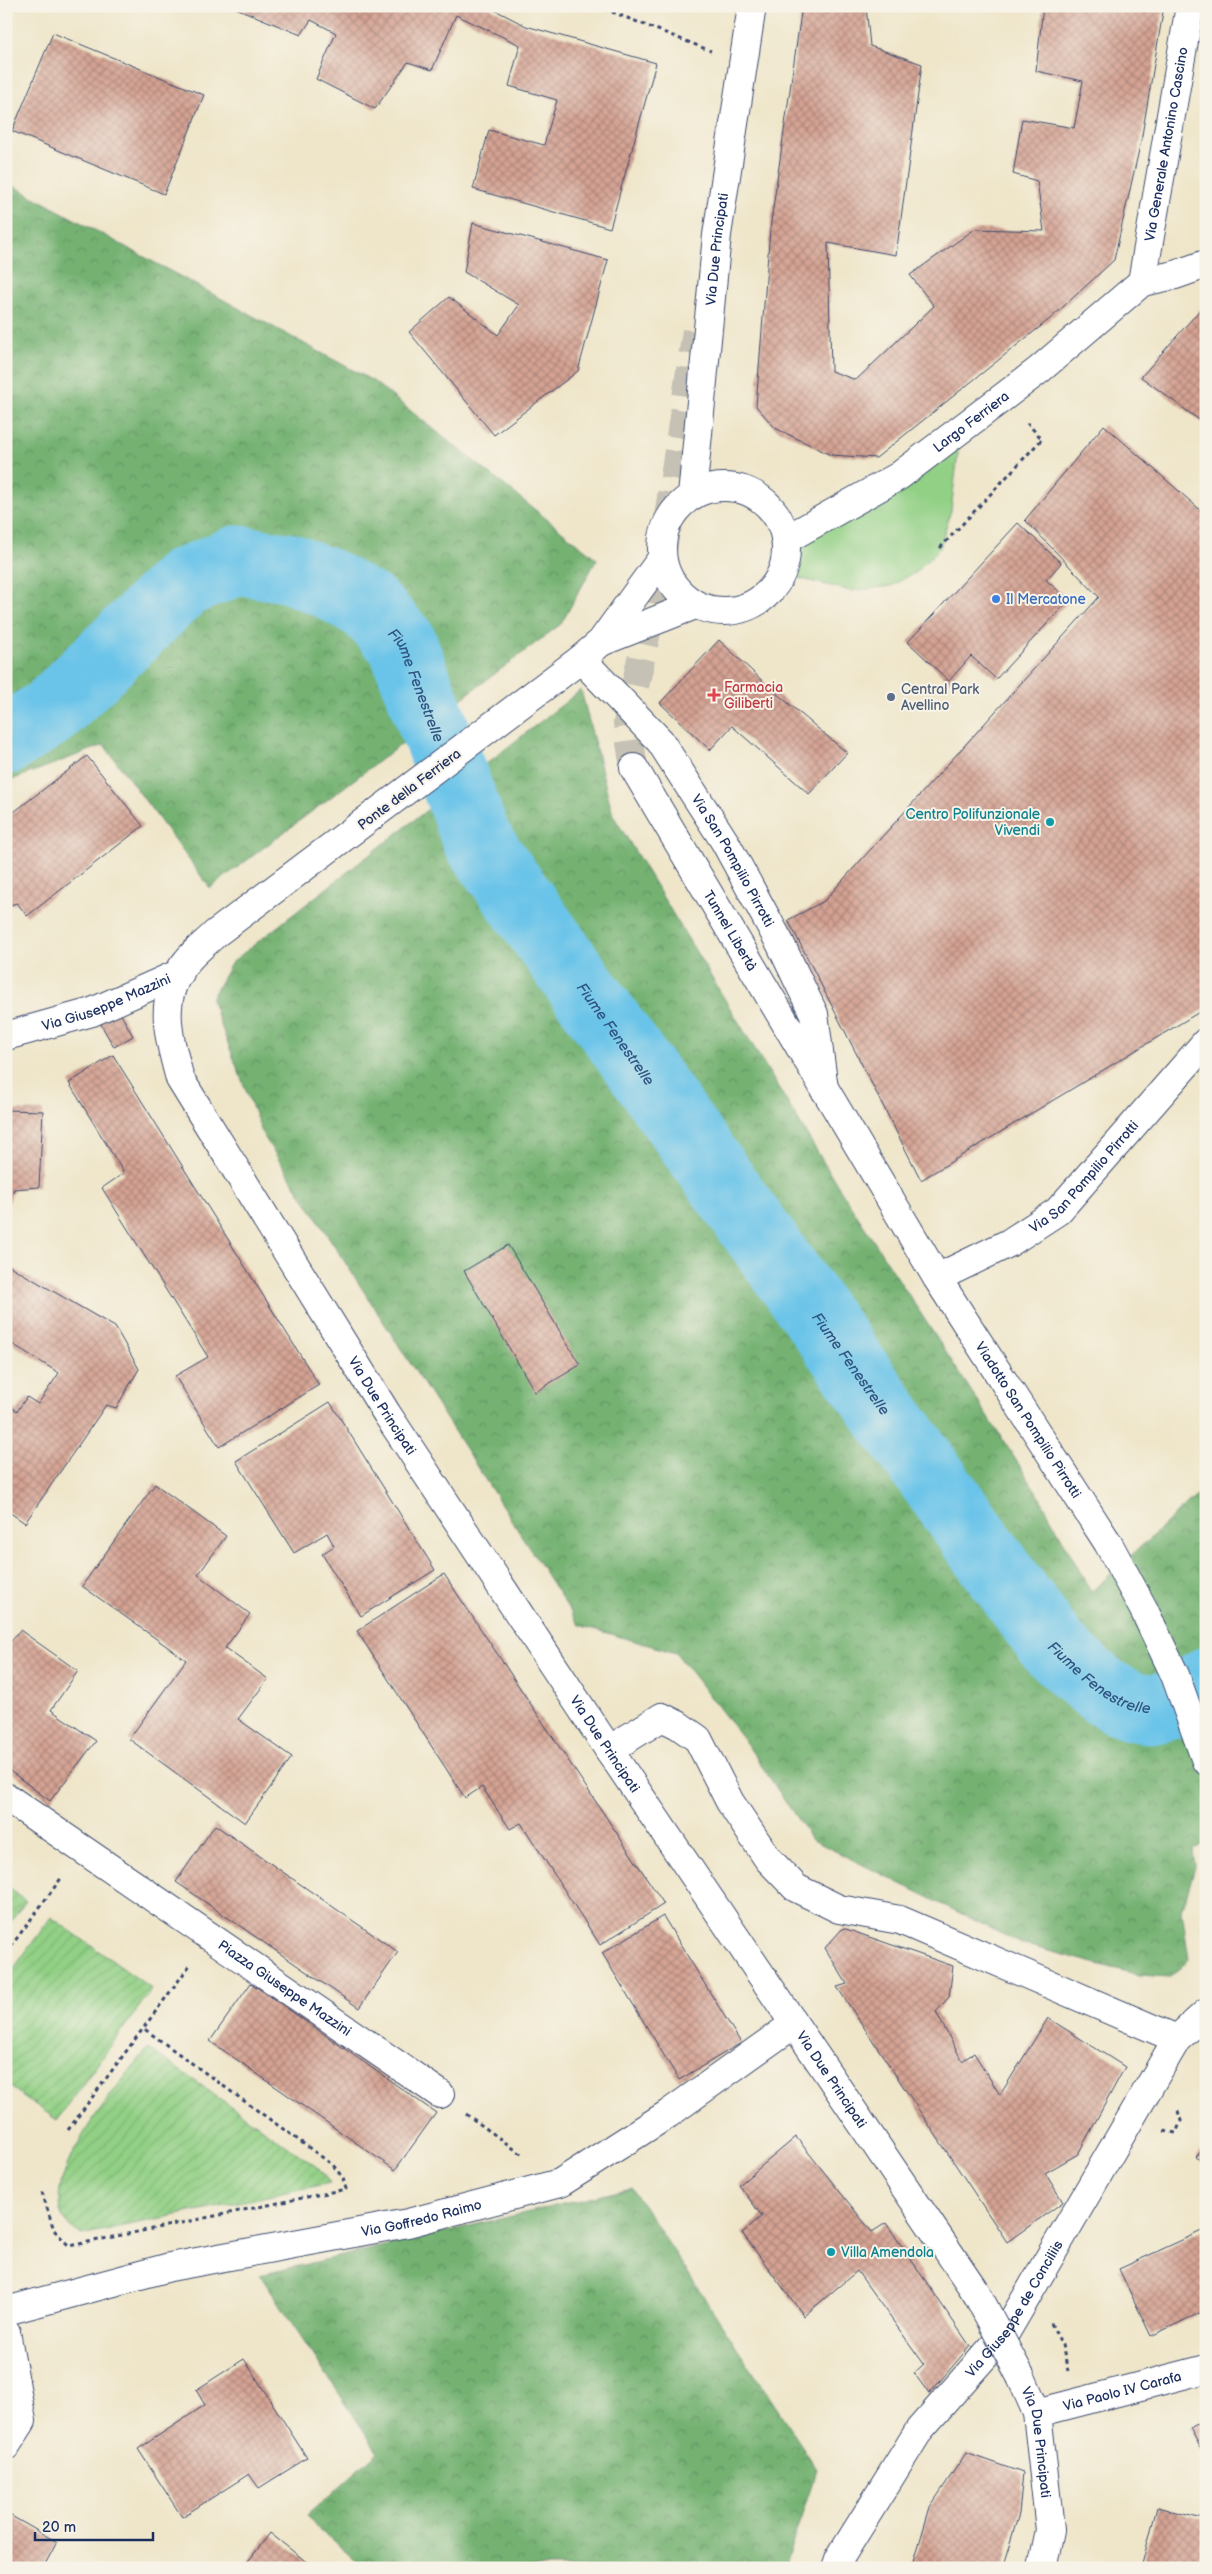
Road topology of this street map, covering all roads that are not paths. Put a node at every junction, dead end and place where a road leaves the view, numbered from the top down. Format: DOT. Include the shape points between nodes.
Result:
graph roads {
  1 [pos="752,6"];
  2 [pos="1190,6"];
  3 [pos="1206,264"];
  4 [pos="1142,282"];
  5 [pos="692,496"];
  6 [pos="785,540"];
  7 [pos="662,558"];
  8 [pos="696,605"];
  9 [pos="591,650"];
  10 [pos="634,768"];
  11 [pos="215,934"];
  12 [pos="180,973"];
  13 [pos="12,1037"];
  14 [pos="1206,1042"];
  15 [pos="825,1093"];
  16 [pos="937,1278"];
  17 [pos="609,1750"];
  18 [pos="1206,1761"];
  19 [pos="6,1798"];
  20 [pos="1205,2012"];
  21 [pos="794,2024"];
  22 [pos="1177,2039"];
  23 [pos="440,2094"];
  24 [pos="6,2311"];
  25 [pos="6,2332"];
  26 [pos="1206,2369"];
  27 [pos="1037,2413"];
  28 [pos="6,2446"];
  29 [pos="836,2568"];
  30 [pos="1042,2568"];
  1 -- 5 [label="street, Via Due Principati" via="717,235"];
  2 -- 4 [label="street, Via Generale Antonino Cascino"];
  3 -- 4 [label="street"];
  4 -- 6 [label="street, Largo Ferriera" via="1039,370 899,476"];
  5 -- 6 [label="street" via="707,489 729,487 750,492 769,505 782,523"];
  5 -- 7 [label="street" via="675,510 663,536"];
  6 -- 8 [label="street" via="788,553 772,592 739,611 716,612"];
  7 -- 8 [label="street" via="669,580 678,592"];
  7 -- 9 [label="street"];
  8 -- 9 [label="street"];
  9 -- 11 [label="street, Ponte della Ferriera"];
  9 -- 15 [label="street, Via San Pompilio Pirrotti" via="660,741 725,842 780,943 814,1014"];
  10 -- 15 [label="street, Tunnel Libertà"];
  11 -- 12 [label="street, Via Due Principati" via="186,961"];
  12 -- 13 [label="street, Via Giuseppe Mazzini" via="92,1012"];
  12 -- 17 [label="street, Via Due Principati" via="168,993 168,1032 180,1079 387,1414"];
  14 -- 16 [label="street, Via San Pompilio Pirrotti" via="1058,1211 1009,1243"];
  15 -- 16 [label="street, Viadotto San Pompilio Pirrotti"];
  16 -- 18 [label="street, Viadotto San Pompilio Pirrotti" via="1108,1543 1174,1675"];
  17 -- 21 [label="street, Via Due Principati"];
  17 -- 22 [label="street" via="662,1717 678,1725 698,1739 730,1802 768,1858 796,1888 839,1909 900,1920"];
  19 -- 23 [label="street, Piazza Giuseppe Mazzini"];
  20 -- 22 [label="street, Via Giuseppe de Conciliis"];
  21 -- 24 [label="street, Via Goffredo Raimo" via="668,2114 560,2183 408,2223 170,2267"];
  21 -- 27 [label="street, Via Due Principati, bridge" via="977,2294"];
  22 -- 29 [label="street, Via Giuseppe de Conciliis" via="1006,2332 920,2429"];
  25 -- 28 [label="street" via="22,2421"];
  26 -- 27 [label="street, Via Paolo IV Carafa"];
  27 -- 30 [label="street, Via Due Principati" via="1050,2530"];
}
